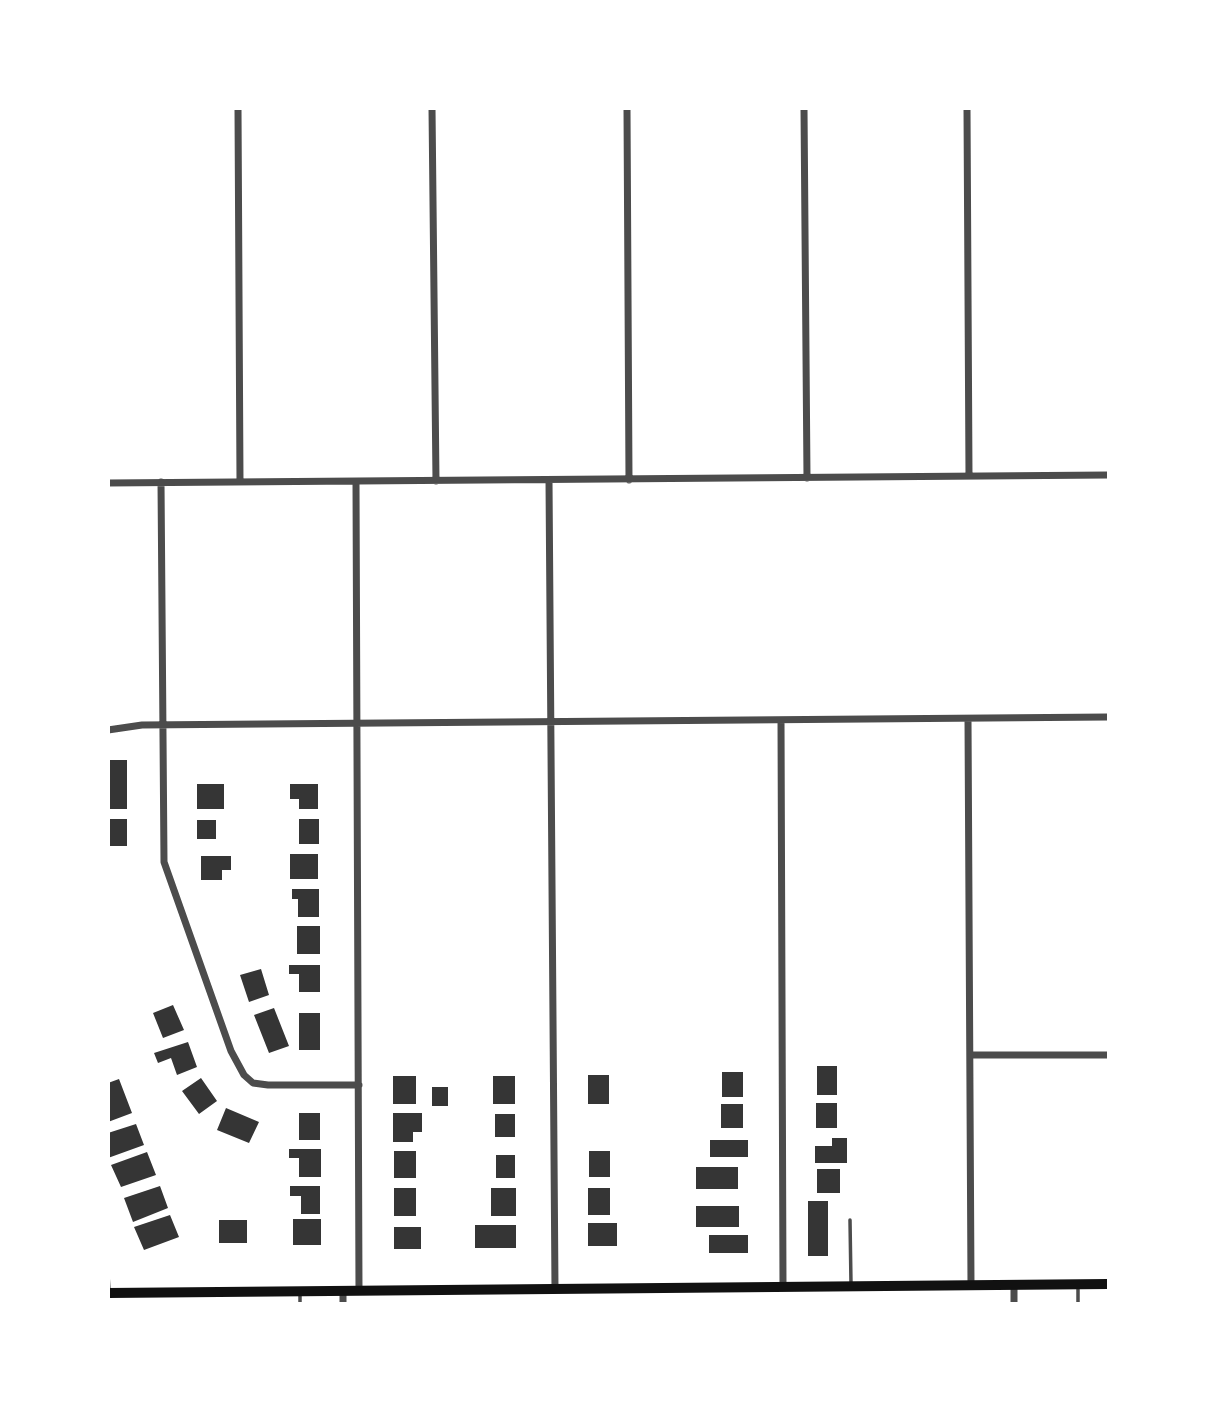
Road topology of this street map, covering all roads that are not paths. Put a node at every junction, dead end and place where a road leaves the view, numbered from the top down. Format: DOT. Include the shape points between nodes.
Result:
graph roads {
  1 [pos="238,108"];
  2 [pos="432,108"];
  3 [pos="627,108"];
  4 [pos="804,108"];
  5 [pos="967,108"];
  6 [pos="1108,475"];
  7 [pos="969,476"];
  8 [pos="807,478"];
  9 [pos="550,480"];
  10 [pos="629,480"];
  11 [pos="436,481"];
  12 [pos="161,482"];
  13 [pos="240,482"];
  14 [pos="356,482"];
  15 [pos="108,483"];
  16 [pos="1108,717"];
  17 [pos="968,719"];
  18 [pos="781,720"];
  19 [pos="551,722"];
  20 [pos="356,723"];
  21 [pos="161,724"];
  22 [pos="108,730"];
  23 [pos="971,1055"];
  24 [pos="1108,1055"];
  25 [pos="359,1085"];
  26 [pos="850,1220"];
  27 [pos="108,1275"];
  28 [pos="1014,1284"];
  29 [pos="1078,1284"];
  30 [pos="1108,1284"];
  31 [pos="971,1285"];
  32 [pos="783,1286"];
  33 [pos="851,1286"];
  34 [pos="555,1288"];
  35 [pos="359,1290"];
  36 [pos="300,1291"];
  37 [pos="343,1291"];
  38 [pos="260,1292"];
  39 [pos="109,1293"];
  40 [pos="260,1304"];
  41 [pos="300,1304"];
  42 [pos="343,1304"];
  43 [pos="1014,1304"];
  44 [pos="1078,1304"];
  1 -- 13 [label="street"];
  2 -- 11 [label="street"];
  3 -- 10 [label="street"];
  4 -- 8 [label="street"];
  5 -- 7 [label="street"];
  6 -- 7 [label="street"];
  7 -- 8 [label="street"];
  8 -- 10 [label="street"];
  9 -- 10 [label="street"];
  9 -- 11 [label="street"];
  9 -- 19 [label="street"];
  11 -- 14 [label="street"];
  12 -- 13 [label="street"];
  12 -- 15 [label="street"];
  12 -- 21 [label="street"];
  13 -- 14 [label="street"];
  14 -- 20 [label="street"];
  16 -- 17 [label="street"];
  17 -- 18 [label="street"];
  17 -- 23 [label="street"];
  18 -- 19 [label="street"];
  18 -- 32 [label="street"];
  19 -- 20 [label="street"];
  19 -- 34 [label="street"];
  20 -- 21 [label="street"];
  20 -- 25 [label="street"];
  21 -- 22 [label="street"];
  21 -- 25 [label="street" via="164,862 238,1066 253,1083"];
  23 -- 24 [label="street"];
  23 -- 31 [label="street"];
  25 -- 35 [label="street"];
  26 -- 33 [label="lane"];
  27 -- 39 [label="lane"];
  28 -- 29 [label="main road"];
  28 -- 31 [label="main road"];
  28 -- 43 [label="street"];
  29 -- 30 [label="main road"];
  29 -- 44 [label="lane"];
  31 -- 33 [label="main road"];
  32 -- 33 [label="main road"];
  32 -- 34 [label="main road"];
  34 -- 35 [label="main road"];
  35 -- 37 [label="main road"];
  36 -- 37 [label="main road"];
  36 -- 38 [label="main road"];
  36 -- 41 [label="lane"];
  37 -- 42 [label="street"];
  38 -- 39 [label="main road"];
  38 -- 40 [label="lane"];
}
